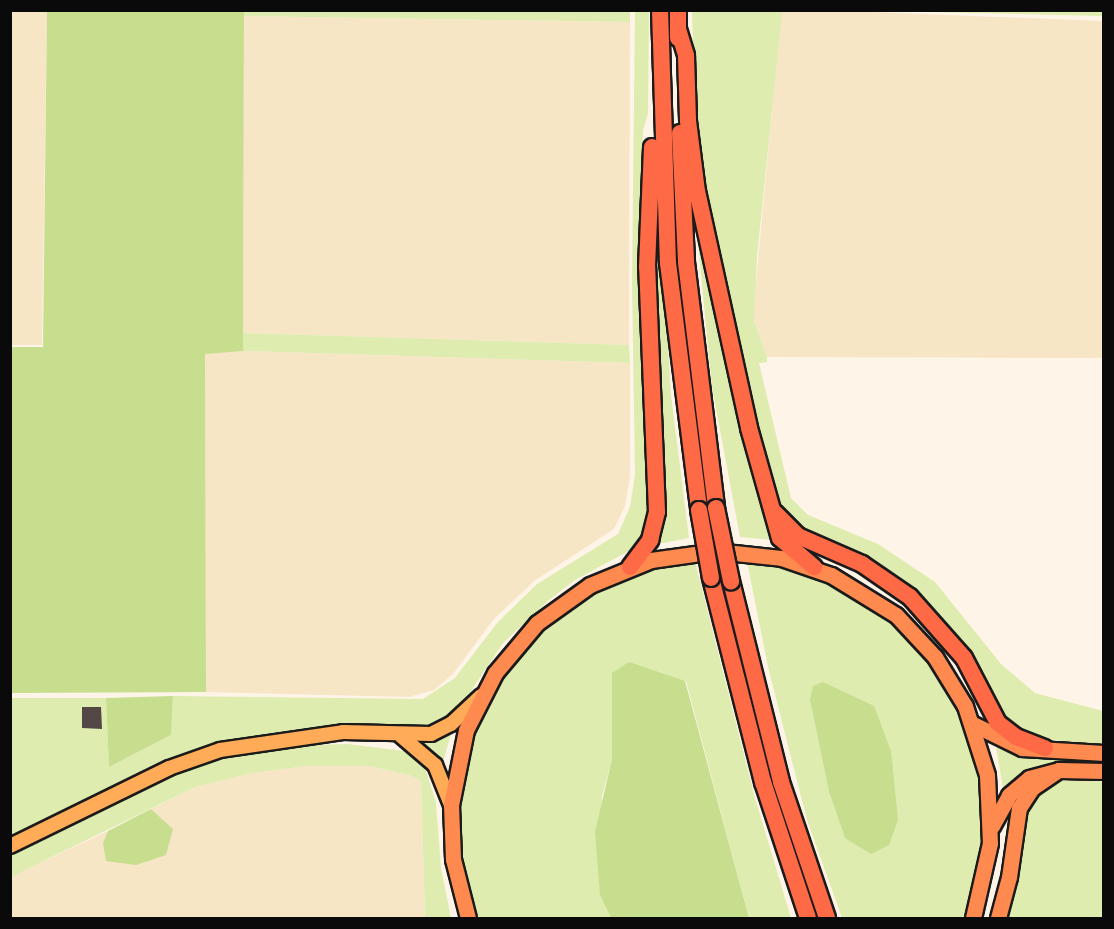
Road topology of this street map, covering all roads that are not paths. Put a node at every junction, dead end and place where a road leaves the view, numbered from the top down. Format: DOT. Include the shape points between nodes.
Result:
graph roads {
  1 [pos="660,10"];
  2 [pos="678,10"];
  3 [pos="678,29"];
  4 [pos="661,110"];
  5 [pos="770,504"];
  6 [pos="708,509"];
  7 [pos="630,567"];
  8 [pos="814,567"];
  9 [pos="481,696"];
  10 [pos="973,724"];
  11 [pos="401,736"];
  12 [pos="1045,748"];
  13 [pos="1104,753"];
  14 [pos="1059,770"];
  15 [pos="1104,771"];
  16 [pos="451,805"];
  17 [pos="991,827"];
  18 [pos="10,846"];
  19 [pos="468,918"];
  20 [pos="808,918"];
  21 [pos="827,918"];
  22 [pos="973,918"];
  23 [pos="998,918"];
  1 -- 4 [label="highway"];
  2 -- 3 [label="highway"];
  3 -- 5 [label="highway" via="686,56 688,122 697,191"];
  3 -- 6 [label="highway" via="686,262"];
  4 -- 6 [label="highway" via="668,263"];
  4 -- 7 [label="highway" via="652,145 647,267 657,512 650,540"];
  5 -- 8 [label="highway" via="780,538"];
  5 -- 12 [label="highway" via="778,519 798,536 862,564 910,597 964,658 998,723 1016,737"];
  6 -- 20 [label="highway, bridge" via="711,578 763,782"];
  6 -- 21 [label="highway, bridge" via="731,581 781,782"];
  7 -- 8 [label="highway" via="672,555 716,551 759,554"];
  7 -- 9 [label="highway" via="572,596 537,623 508,655"];
  8 -- 10 [label="highway" via="865,593 910,628 946,673"];
  9 -- 11 [label="main road" via="443,729"];
  9 -- 16 [label="highway" via="460,750"];
  10 -- 12 [label="highway" via="1013,746"];
  10 -- 17 [label="highway" via="987,775"];
  11 -- 16 [label="main road" via="435,765"];
  11 -- 18 [label="main road" via="343,732 220,750 169,768"];
  12 -- 13 [label="highway"];
  14 -- 15 [label="highway"];
  14 -- 17 [label="highway" via="1039,773 1019,784"];
  14 -- 23 [label="highway" via="1032,788 1019,808 1010,877"];
  16 -- 19 [label="highway" via="453,859"];
  17 -- 22 [label="highway" via="986,873"];
}
